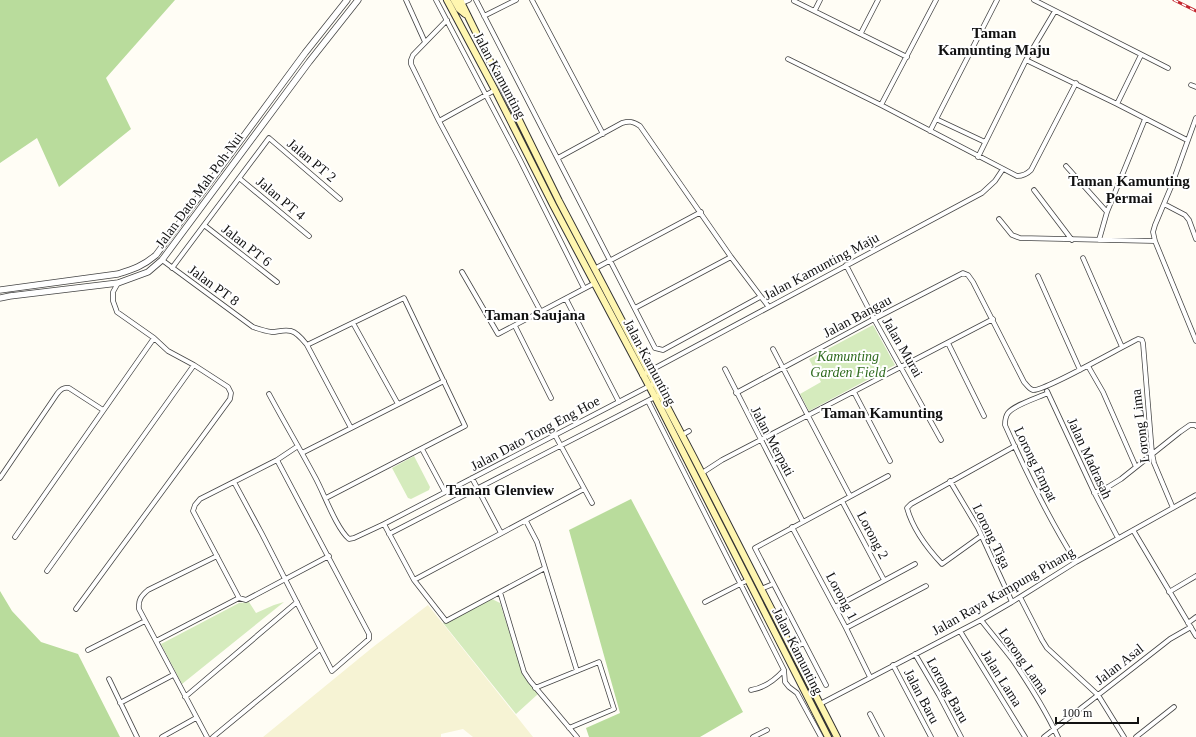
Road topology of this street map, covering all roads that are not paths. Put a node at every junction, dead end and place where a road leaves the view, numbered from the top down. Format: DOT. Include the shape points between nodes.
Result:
graph roads {
  1 [pos="347,0"];
  2 [pos="358,0"];
  3 [pos="406,0"];
  4 [pos="436,0"];
  5 [pos="447,0"];
  6 [pos="454,0"];
  7 [pos="469,0"];
  8 [pos="476,0"];
  9 [pos="516,0"];
  10 [pos="532,0"];
  11 [pos="820,0"];
  12 [pos="878,0"];
  13 [pos="936,0"];
  14 [pos="997,0"];
  15 [pos="1034,0"];
  16 [pos="794,1"];
  17 [pos="461,2"];
  18 [pos="815,10"];
  19 [pos="1055,11"];
  20 [pos="467,16"];
  21 [pos="484,16"];
  22 [pos="447,20"];
  23 [pos="861,33"];
  24 [pos="425,42"];
  25 [pos="1141,55"];
  26 [pos="907,57"];
  27 [pos="788,60"];
  28 [pos="1026,60"];
  29 [pos="1168,68"];
  30 [pos="1076,83"];
  31 [pos="1191,85"];
  32 [pos="1196,87"];
  33 [pos="495,90"];
  34 [pos="486,95"];
  35 [pos="1117,104"];
  36 [pos="881,105"];
  37 [pos="1196,118"];
  38 [pos="936,119"];
  39 [pos="1145,119"];
  40 [pos="439,121"];
  41 [pos="930,131"];
  42 [pos="603,134"];
  43 [pos="1187,140"];
  44 [pos="985,142"];
  45 [pos="978,157"];
  46 [pos="558,158"];
  47 [pos="1066,166"];
  48 [pos="1003,169"];
  49 [pos="239,178"];
  50 [pos="1034,190"];
  51 [pos="340,199"];
  52 [pos="1164,204"];
  53 [pos="701,212"];
  54 [pos="1107,212"];
  55 [pos="998,218"];
  56 [pos="204,225"];
  57 [pos="309,236"];
  58 [pos="1196,239"];
  59 [pos="1072,240"];
  60 [pos="1099,240"];
  61 [pos="1155,241"];
  62 [pos="731,257"];
  63 [pos="1083,258"];
  64 [pos="151,259"];
  65 [pos="162,260"];
  66 [pos="610,260"];
  67 [pos="846,265"];
  68 [pos="156,266"];
  69 [pos="172,268"];
  70 [pos="596,268"];
  71 [pos="462,272"];
  72 [pos="1038,276"];
  73 [pos="276,282"];
  74 [pos="118,283"];
  75 [pos="595,283"];
  76 [pos="108,284"];
  77 [pos="584,288"];
  78 [pos="0,290"];
  79 [pos="113,292"];
  80 [pos="760,297"];
  81 [pos="0,298"];
  82 [pos="566,299"];
  83 [pos="768,306"];
  84 [pos="635,308"];
  85 [pos="541,312"];
  86 [pos="874,319"];
  87 [pos="993,320"];
  88 [pos="354,323"];
  89 [pos="515,326"];
  90 [pos="154,338"];
  91 [pos="1196,341"];
  92 [pos="948,343"];
  93 [pos="308,345"];
  94 [pos="1122,347"];
  95 [pos="773,349"];
  96 [pos="194,365"];
  97 [pos="1088,366"];
  98 [pos="901,367"];
  99 [pos="782,368"];
  100 [pos="724,369"];
  101 [pos="1080,370"];
  102 [pos="645,373"];
  103 [pos="444,381"];
  104 [pos="652,385"];
  105 [pos="1045,387"];
  106 [pos="854,392"];
  107 [pos="736,393"];
  108 [pos="1048,393"];
  109 [pos="269,394"];
  110 [pos="658,396"];
  111 [pos="551,398"];
  112 [pos="648,401"];
  113 [pos="619,402"];
  114 [pos="398,404"];
  115 [pos="103,410"];
  116 [pos="984,416"];
  117 [pos="808,417"];
  118 [pos="1196,426"];
  119 [pos="351,428"];
  120 [pos="689,431"];
  121 [pos="555,435"];
  122 [pos="682,435"];
  123 [pos="941,440"];
  124 [pos="762,441"];
  125 [pos="298,446"];
  126 [pos="560,446"];
  127 [pos="1014,446"];
  128 [pos="422,449"];
  129 [pos="302,453"];
  130 [pos="1152,453"];
  131 [pos="277,460"];
  132 [pos="890,461"];
  133 [pos="1136,467"];
  134 [pos="702,473"];
  135 [pos="888,476"];
  136 [pos="0,478"];
  137 [pos="472,478"];
  138 [pos="950,481"];
  139 [pos="234,482"];
  140 [pos="477,488"];
  141 [pos="584,489"];
  142 [pos="445,492"];
  143 [pos="1094,492"];
  144 [pos="1196,495"];
  145 [pos="850,496"];
  146 [pos="326,498"];
  147 [pos="842,501"];
  148 [pos="592,503"];
  149 [pos="1173,508"];
  150 [pos="526,520"];
  151 [pos="803,522"];
  152 [pos="384,524"];
  153 [pos="792,528"];
  154 [pos="1133,530"];
  155 [pos="501,533"];
  156 [pos="389,534"];
  157 [pos="981,536"];
  158 [pos="15,537"];
  159 [pos="1118,538"];
  160 [pos="216,556"];
  161 [pos="329,556"];
  162 [pos="1076,562"];
  163 [pos="915,564"];
  164 [pos="545,568"];
  165 [pos="47,571"];
  166 [pos="1196,576"];
  167 [pos="285,580"];
  168 [pos="414,580"];
  169 [pos="748,580"];
  170 [pos="884,580"];
  171 [pos="740,584"];
  172 [pos="773,584"];
  173 [pos="926,586"];
  174 [pos="761,589"];
  175 [pos="500,592"];
  176 [pos="1169,592"];
  177 [pos="1020,597"];
  178 [pos="239,598"];
  179 [pos="297,602"];
  180 [pos="705,602"];
  181 [pos="1012,602"];
  182 [pos="835,606"];
  183 [pos="76,610"];
  184 [pos="1196,617"];
  185 [pos="981,620"];
  186 [pos="145,621"];
  187 [pos="1188,623"];
  188 [pos="1191,627"];
  189 [pos="846,628"];
  190 [pos="960,631"];
  191 [pos="1196,636"];
  192 [pos="156,641"];
  193 [pos="804,643"];
  194 [pos="320,649"];
  195 [pos="791,649"];
  196 [pos="88,650"];
  197 [pos="915,654"];
  198 [pos="893,665"];
  199 [pos="784,670"];
  200 [pos="577,671"];
  201 [pos="173,674"];
  202 [pos="870,677"];
  203 [pos="108,679"];
  204 [pos="801,684"];
  205 [pos="826,685"];
  206 [pos="535,688"];
  207 [pos="751,690"];
  208 [pos="795,691"];
  209 [pos="1098,695"];
  210 [pos="185,697"];
  211 [pos="120,703"];
  212 [pos="820,704"];
  213 [pos="1174,707"];
  214 [pos="870,714"];
  215 [pos="196,718"];
  216 [pos="569,728"];
  217 [pos="1054,729"];
  218 [pos="766,730"];
  219 [pos="137,737"];
  220 [pos="162,737"];
  221 [pos="207,737"];
  222 [pos="213,737"];
  223 [pos="577,737"];
  224 [pos="754,737"];
  225 [pos="820,737"];
  226 [pos="828,737"];
  227 [pos="837,737"];
  228 [pos="882,737"];
  229 [pos="931,737"];
  230 [pos="961,737"];
  231 [pos="1025,737"];
  232 [pos="1044,737"];
  233 [pos="1058,737"];
  234 [pos="1124,737"];
  235 [pos="1136,737"];
  1 -- 64 [label="street, Jalan Dato Mah Poh Nui" via="305,52"];
  2 -- 65 [label="street, Jalan Dato Mah Poh Nui" via="308,62"];
  3 -- 24 [label="street"];
  4 -- 22 [label="street"];
  5 -- 33 [label="main road, Jalan Kamunting"];
  6 -- 20 [label="main road"];
  7 -- 17 [label="street"];
  8 -- 21 [label="street"];
  9 -- 21 [label="street"];
  10 -- 42 [label="street"];
  11 -- 18 [label="street"];
  12 -- 23 [label="street"];
  13 -- 26 [label="street"];
  14 -- 38 [label="street"];
  15 -- 19 [label="street"];
  16 -- 18 [label="street"];
  17 -- 20 [label="main road, Jalan Kamunting"];
  18 -- 23 [label="street"];
  19 -- 25 [label="street"];
  19 -- 28 [label="street"];
  20 -- 70 [label="main road, Jalan Kamunting" via="559,201"];
  21 -- 46 [label="street"];
  22 -- 24 [label="street"];
  22 -- 34 [label="street"];
  23 -- 26 [label="street"];
  24 -- 40 [label="street" via="414,55 411,64"];
  25 -- 29 [label="street"];
  25 -- 35 [label="street"];
  26 -- 36 [label="street"];
  27 -- 36 [label="street"];
  28 -- 30 [label="street"];
  28 -- 44 [label="street"];
  30 -- 35 [label="street"];
  30 -- 48 [label="street" via="1031,170 1017,176"];
  31 -- 32 [label="street"];
  33 -- 34 [label="street"];
  33 -- 75 [label="main road, Jalan Kamunting"];
  34 -- 40 [label="street"];
  34 -- 77 [label="street"];
  35 -- 39 [label="street"];
  36 -- 41 [label="street"];
  37 -- 43 [label="street"];
  38 -- 41 [label="street"];
  38 -- 44 [label="street"];
  39 -- 43 [label="street"];
  39 -- 54 [label="street"];
  40 -- 85 [label="street"];
  41 -- 45 [label="street"];
  42 -- 46 [label="street"];
  42 -- 53 [label="street" via="622,123 633,122 640,126"];
  43 -- 52 [label="street"];
  44 -- 45 [label="street"];
  45 -- 48 [label="street"];
  46 -- 66 [label="street"];
  47 -- 54 [label="street"];
  48 -- 67 [label="street, Jalan Kamunting Maju" via="995,181 982,192"];
  49 -- 51 [label="street, Jalan PT 2" via="269,138"];
  49 -- 56 [label="street"];
  49 -- 57 [label="street, Jalan PT 4"];
  50 -- 59 [label="street"];
  52 -- 58 [label="street" via="1185,215"];
  52 -- 61 [label="street" via="1154,225"];
  53 -- 62 [label="street"];
  53 -- 66 [label="street"];
  54 -- 60 [label="street"];
  55 -- 59 [label="street" via="1012,234 1020,238"];
  56 -- 69 [label="street"];
  56 -- 73 [label="street, Jalan PT 6"];
  59 -- 60 [label="street"];
  60 -- 61 [label="street"];
  61 -- 91 [label="street"];
  62 -- 80 [label="street"];
  62 -- 84 [label="street"];
  63 -- 94 [label="street"];
  64 -- 68 [label="street"];
  64 -- 78 [label="street, Jalan Dato Mah Poh Nui" via="143,265 118,274"];
  65 -- 68 [label="street, Jalan Dato Mah Poh Nui"];
  65 -- 69 [label="street, Jalan PT 8"];
  66 -- 70 [label="street"];
  66 -- 84 [label="street"];
  67 -- 83 [label="street, Jalan Kamunting Maju"];
  67 -- 86 [label="street, Jalan Murai"];
  68 -- 74 [label="street, Jalan Dato Mah Poh Nui" via="148,272"];
  69 -- 93 [label="street, Jalan PT 8" via="253,327 273,332 291,331"];
  70 -- 102 [label="main road, Jalan Kamunting"];
  71 -- 89 [label="street" via="498,334"];
  72 -- 101 [label="street"];
  74 -- 76 [label="street, Jalan Dato Mah Poh Nui"];
  74 -- 79 [label="street"];
  75 -- 77 [label="street"];
  75 -- 102 [label="main road, Jalan Kamunting"];
  76 -- 79 [label="street"];
  76 -- 81 [label="street, Jalan Dato Mah Poh Nui"];
  77 -- 82 [label="street"];
  79 -- 90 [label="street" via="113,301 118,312"];
  80 -- 83 [label="street"];
  80 -- 84 [label="street" via="663,350 655,348"];
  82 -- 85 [label="street"];
  82 -- 113 [label="street"];
  83 -- 102 [label="street, Jalan Kamunting Maju"];
  85 -- 89 [label="street"];
  86 -- 87 [label="street, Jalan Bangau" via="963,273 968,275"];
  86 -- 98 [label="street, Jalan Murai"];
  86 -- 99 [label="street, Jalan Bangau"];
  87 -- 92 [label="street"];
  87 -- 105 [label="street" via="1028,388 1037,390"];
  88 -- 93 [label="street"];
  88 -- 103 [label="street" via="404,298"];
  88 -- 114 [label="street"];
  89 -- 111 [label="street"];
  90 -- 96 [label="street" via="168,351"];
  90 -- 115 [label="street"];
  92 -- 98 [label="street"];
  92 -- 116 [label="street"];
  93 -- 119 [label="street"];
  94 -- 97 [label="street"];
  94 -- 130 [label="street, Lorong Lima" via="1138,339 1143,343"];
  95 -- 99 [label="street"];
  96 -- 165 [label="street"];
  96 -- 183 [label="street" via="228,388 231,393 230,399"];
  97 -- 101 [label="street"];
  97 -- 133 [label="street" via="1103,392"];
  98 -- 106 [label="street"];
  98 -- 123 [label="street, Jalan Murai"];
  99 -- 107 [label="street, Jalan Bangau"];
  99 -- 117 [label="street"];
  100 -- 107 [label="street, Jalan Merpati"];
  101 -- 105 [label="street"];
  102 -- 104 [label="main road, Jalan Kamunting"];
  103 -- 114 [label="street"];
  103 -- 128 [label="street" via="465,426"];
  104 -- 110 [label="main road, Jalan Kamunting"];
  104 -- 113 [label="street, Jalan Dato Tong Eng Hoe"];
  105 -- 108 [label="street, Jalan Madrasah"];
  106 -- 117 [label="street"];
  106 -- 132 [label="street"];
  107 -- 124 [label="street, Jalan Merpati"];
  108 -- 127 [label="street, Lorong Empat" via="1008,413 1005,425"];
  108 -- 143 [label="street, Jalan Madrasah"];
  109 -- 125 [label="street"];
  110 -- 112 [label="street"];
  110 -- 122 [label="main road, Jalan Kamunting"];
  110 -- 169 [label="main road, Jalan Kamunting"];
  112 -- 126 [label="street"];
  112 -- 171 [label="street"];
  113 -- 121 [label="street, Jalan Dato Tong Eng Hoe"];
  114 -- 119 [label="street"];
  115 -- 136 [label="street" via="69,388 62,389"];
  115 -- 158 [label="street"];
  117 -- 124 [label="street"];
  117 -- 145 [label="street"];
  118 -- 130 [label="street" via="1190,425"];
  119 -- 129 [label="street"];
  120 -- 122 [label="street"];
  121 -- 126 [label="street"];
  121 -- 137 [label="street, Jalan Dato Tong Eng Hoe"];
  122 -- 134 [label="main road, Jalan Kamunting"];
  124 -- 134 [label="street" via="722,460"];
  124 -- 151 [label="street, Jalan Merpati"];
  125 -- 129 [label="street"];
  125 -- 131 [label="street"];
  126 -- 140 [label="street"];
  126 -- 141 [label="street"];
  127 -- 138 [label="street"];
  127 -- 162 [label="street, Lorong Empat"];
  128 -- 142 [label="street"];
  128 -- 146 [label="street"];
  129 -- 146 [label="street"];
  130 -- 133 [label="street"];
  130 -- 149 [label="street, Lorong Lima"];
  131 -- 139 [label="street"];
  131 -- 161 [label="street"];
  133 -- 143 [label="street" via="1108,487"];
  134 -- 174 [label="main road, Jalan Kamunting"];
  135 -- 145 [label="street"];
  137 -- 140 [label="street"];
  137 -- 142 [label="street, Jalan Dato Tong Eng Hoe"];
  138 -- 157 [label="street, Lorong Tiga"];
  138 -- 157 [label="street" via="907,508 915,529 942,564"];
  139 -- 160 [label="street" via="200,500 193,511"];
  139 -- 167 [label="street"];
  140 -- 155 [label="street"];
  140 -- 156 [label="street"];
  141 -- 148 [label="street"];
  141 -- 150 [label="street"];
  142 -- 152 [label="street, Jalan Dato Tong Eng Hoe"];
  143 -- 159 [label="street, Jalan Madrasah"];
  144 -- 149 [label="street, Jalan Raya Kampung Pinang"];
  145 -- 147 [label="street"];
  146 -- 152 [label="street, Jalan Dato Tong Eng Hoe" via="349,539"];
  147 -- 151 [label="street"];
  147 -- 170 [label="street, Lorong 2"];
  149 -- 154 [label="street, Jalan Raya Kampung Pinang"];
  150 -- 155 [label="street"];
  150 -- 164 [label="street"];
  151 -- 153 [label="street"];
  152 -- 156 [label="street"];
  153 -- 172 [label="street" via="755,548"];
  153 -- 182 [label="street, Lorong 1"];
  154 -- 159 [label="street, Jalan Raya Kampung Pinang"];
  154 -- 176 [label="street"];
  155 -- 168 [label="street"];
  156 -- 168 [label="street"];
  157 -- 181 [label="street, Lorong Tiga"];
  159 -- 162 [label="street, Jalan Raya Kampung Pinang"];
  160 -- 178 [label="street"];
  160 -- 186 [label="street" via="148,590 140,598 139,609"];
  161 -- 167 [label="street"];
  161 -- 194 [label="street" via="369,634 369,639 332,671"];
  162 -- 177 [label="street, Jalan Raya Kampung Pinang"];
  163 -- 170 [label="street"];
  164 -- 175 [label="street"];
  164 -- 200 [label="street"];
  166 -- 176 [label="street"];
  167 -- 178 [label="street" via="246,600"];
  167 -- 179 [label="street"];
  168 -- 175 [label="street" via="446,621"];
  169 -- 171 [label="street"];
  169 -- 204 [label="main road, Jalan Kamunting"];
  170 -- 182 [label="street"];
  171 -- 180 [label="street"];
  171 -- 199 [label="street"];
  172 -- 174 [label="street"];
  172 -- 193 [label="street"];
  173 -- 189 [label="street"];
  174 -- 195 [label="main road, Jalan Kamunting"];
  175 -- 206 [label="street" via="524,672"];
  176 -- 187 [label="street"];
  177 -- 181 [label="street, Jalan Raya Kampung Pinang"];
  177 -- 209 [label="street" via="1047,648"];
  178 -- 192 [label="street"];
  179 -- 194 [label="street"];
  179 -- 210 [label="street"];
  181 -- 185 [label="street, Jalan Raya Kampung Pinang"];
  182 -- 189 [label="street, Lorong 1"];
  184 -- 187 [label="street"];
  185 -- 190 [label="street, Jalan Raya Kampung Pinang"];
  185 -- 217 [label="street, Lorong Lama" via="1011,658 1048,715"];
  186 -- 192 [label="street"];
  186 -- 196 [label="street"];
  187 -- 188 [label="street"];
  188 -- 191 [label="street"];
  188 -- 209 [label="street, Jalan Asal" via="1161,646"];
  189 -- 202 [label="street, Lorong 1"];
  190 -- 197 [label="street, Jalan Raya Kampung Pinang"];
  190 -- 231 [label="street, Jalan Lama"];
  192 -- 201 [label="street"];
  193 -- 195 [label="street"];
  193 -- 205 [label="street"];
  194 -- 222 [label="street"];
  195 -- 212 [label="main road, Jalan Kamunting"];
  197 -- 198 [label="street, Jalan Raya Kampung Pinang"];
  197 -- 230 [label="street, Lorong Baru"];
  198 -- 202 [label="street, Jalan Raya Kampung Pinang"];
  198 -- 229 [label="street, Jalan Baru"];
  199 -- 207 [label="street" via="770,682"];
  199 -- 208 [label="street" via="785,682"];
  200 -- 206 [label="street"];
  200 -- 216 [label="street" via="599,662 614,709"];
  201 -- 210 [label="street"];
  201 -- 211 [label="street"];
  202 -- 212 [label="street, Jalan Raya Kampung Pinang"];
  203 -- 211 [label="street"];
  204 -- 208 [label="street"];
  204 -- 226 [label="main road, Jalan Kamunting"];
  206 -- 216 [label="street"];
  208 -- 225 [label="street"];
  209 -- 217 [label="street, Jalan Asal"];
  209 -- 234 [label="street"];
  210 -- 215 [label="street"];
  211 -- 219 [label="street"];
  212 -- 227 [label="main road, Jalan Kamunting"];
  213 -- 235 [label="street"];
  214 -- 228 [label="street"];
  215 -- 220 [label="street"];
  215 -- 221 [label="street"];
  216 -- 223 [label="street"];
  217 -- 232 [label="street, Jalan Asal"];
  217 -- 233 [label="street, Lorong Lama"];
  218 -- 224 [label="street"];
}
